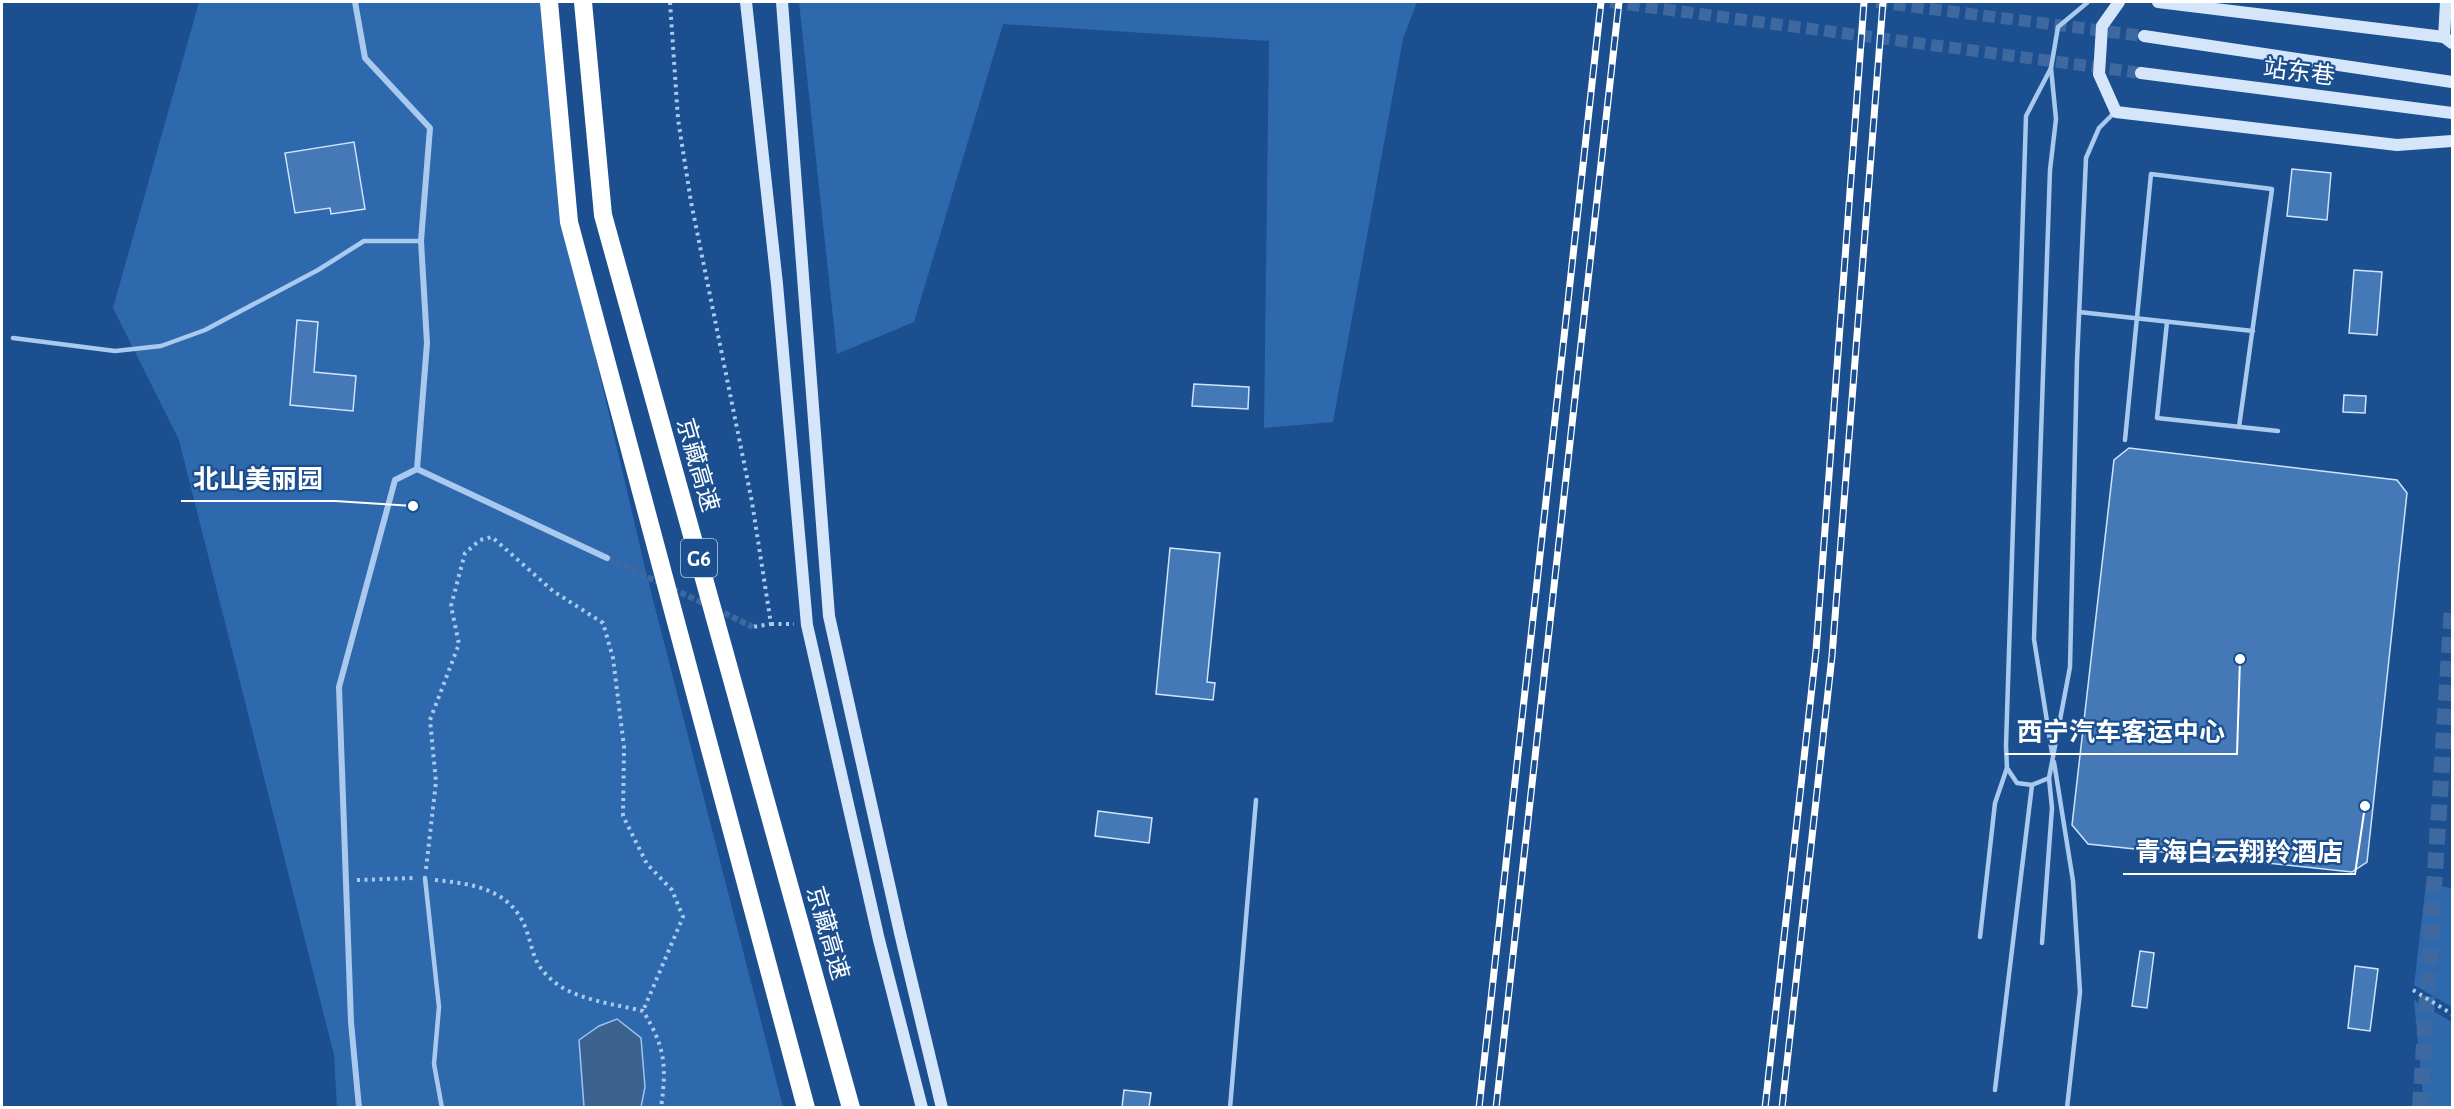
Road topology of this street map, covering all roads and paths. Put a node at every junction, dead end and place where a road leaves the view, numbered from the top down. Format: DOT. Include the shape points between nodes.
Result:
graph roads {
  1 [pos="355,2"];
  2 [pos="549,2"];
  3 [pos="583,2"];
  4 [pos="670,2"];
  5 [pos="746,2"];
  6 [pos="782,2"];
  7 [pos="2088,2"];
  8 [pos="2120,2"];
  9 [pos="2158,2"];
  10 [pos="2446,2"];
  11 [pos="2145,36"];
  12 [pos="2448,40"];
  13 [pos="2051,68"];
  14 [pos="2141,73"];
  15 [pos="2452,82"];
  16 [pos="2116,112"];
  17 [pos="2452,113"];
  18 [pos="2452,141"];
  19 [pos="422,241"];
  20 [pos="2079,312"];
  21 [pos="2136,318"];
  22 [pos="2167,321"];
  23 [pos="2253,331"];
  24 [pos="14,338"];
  25 [pos="2239,427"];
  26 [pos="2278,430"];
  27 [pos="2125,440"];
  28 [pos="417,469"];
  29 [pos="607,558"];
  30 [pos="753,627"];
  31 [pos="2007,768"];
  32 [pos="2049,778"];
  33 [pos="2032,785"];
  34 [pos="1256,801"];
  35 [pos="425,878"];
  36 [pos="346,881"];
  37 [pos="1980,937"];
  38 [pos="2042,944"];
  39 [pos="2413,990"];
  40 [pos="643,1011"];
  41 [pos="2452,1014"];
  42 [pos="1995,1090"];
  43 [pos="359,1107"];
  44 [pos="442,1107"];
  45 [pos="661,1107"];
  46 [pos="806,1107"];
  47 [pos="851,1107"];
  48 [pos="922,1107"];
  49 [pos="942,1107"];
  50 [pos="1230,1107"];
  51 [pos="2067,1107"];
  1 -- 19 [label="street" via="364,58 430,128"];
  2 -- 46 [label="highway, G6" via="569,222"];
  3 -- 47 [label="highway, 京藏高速 / G6" via="603,215"];
  4 -- 30 [label="path" via="678,118 691,202 752,502 771,624"];
  5 -- 48 [label="main road" via="777,284 807,625 879,940"];
  6 -- 49 [label="main road" via="829,616"];
  7 -- 13 [label="lane" via="2058,27"];
  8 -- 16 [label="main road" via="2102,27 2099,74"];
  9 -- 12 [label="main road"];
  10 -- 12 [label="main road"];
  11 -- 15 [label="main road, 站东巷"];
  13 -- 31 [label="lane" via="2026,116"];
  13 -- 51 [label="lane" via="2056,119 2050,171 2034,639 2073,881 2080,992"];
  14 -- 17 [label="main road, 站东巷"];
  16 -- 18 [label="main road" via="2397,145"];
  16 -- 20 [label="lane" via="2099,128 2086,158"];
  19 -- 24 [label="lane" via="364,241 205,330 161,346 115,351"];
  19 -- 28 [label="street" via="426,343"];
  20 -- 21 [label="lane"];
  20 -- 32 [label="lane" via="2070,667"];
  21 -- 22 [label="lane"];
  21 -- 23 [label="lane" via="2151,174 2272,189"];
  21 -- 27 [label="lane"];
  22 -- 23 [label="lane"];
  22 -- 25 [label="lane" via="2157,418"];
  23 -- 25 [label="lane"];
  25 -- 26 [label="lane"];
  28 -- 29 [label="street"];
  28 -- 36 [label="street" via="395,480 339,687"];
  31 -- 33 [label="lane" via="2017,783"];
  31 -- 37 [label="lane" via="1995,803"];
  32 -- 33 [label="lane"];
  32 -- 38 [label="lane" via="2052,808"];
  33 -- 42 [label="lane"];
  34 -- 50 [label="lane"];
  35 -- 36 [label="path"];
  35 -- 40 [label="path" via="479,885 506,901 525,927 534,960 553,982 579,994"];
  35 -- 40 [label="path" via="436,782 430,720 459,644 451,606 465,553 480,540 492,537 553,591 603,623 613,658 624,747 623,816 647,864 672,890 683,917"];
  35 -- 44 [label="lane" via="439,1007 434,1064"];
  36 -- 43 [label="street" via="351,1022"];
  39 -- 41 [label="path"];
  40 -- 45 [label="path" via="660,1038 665,1077"];
}
